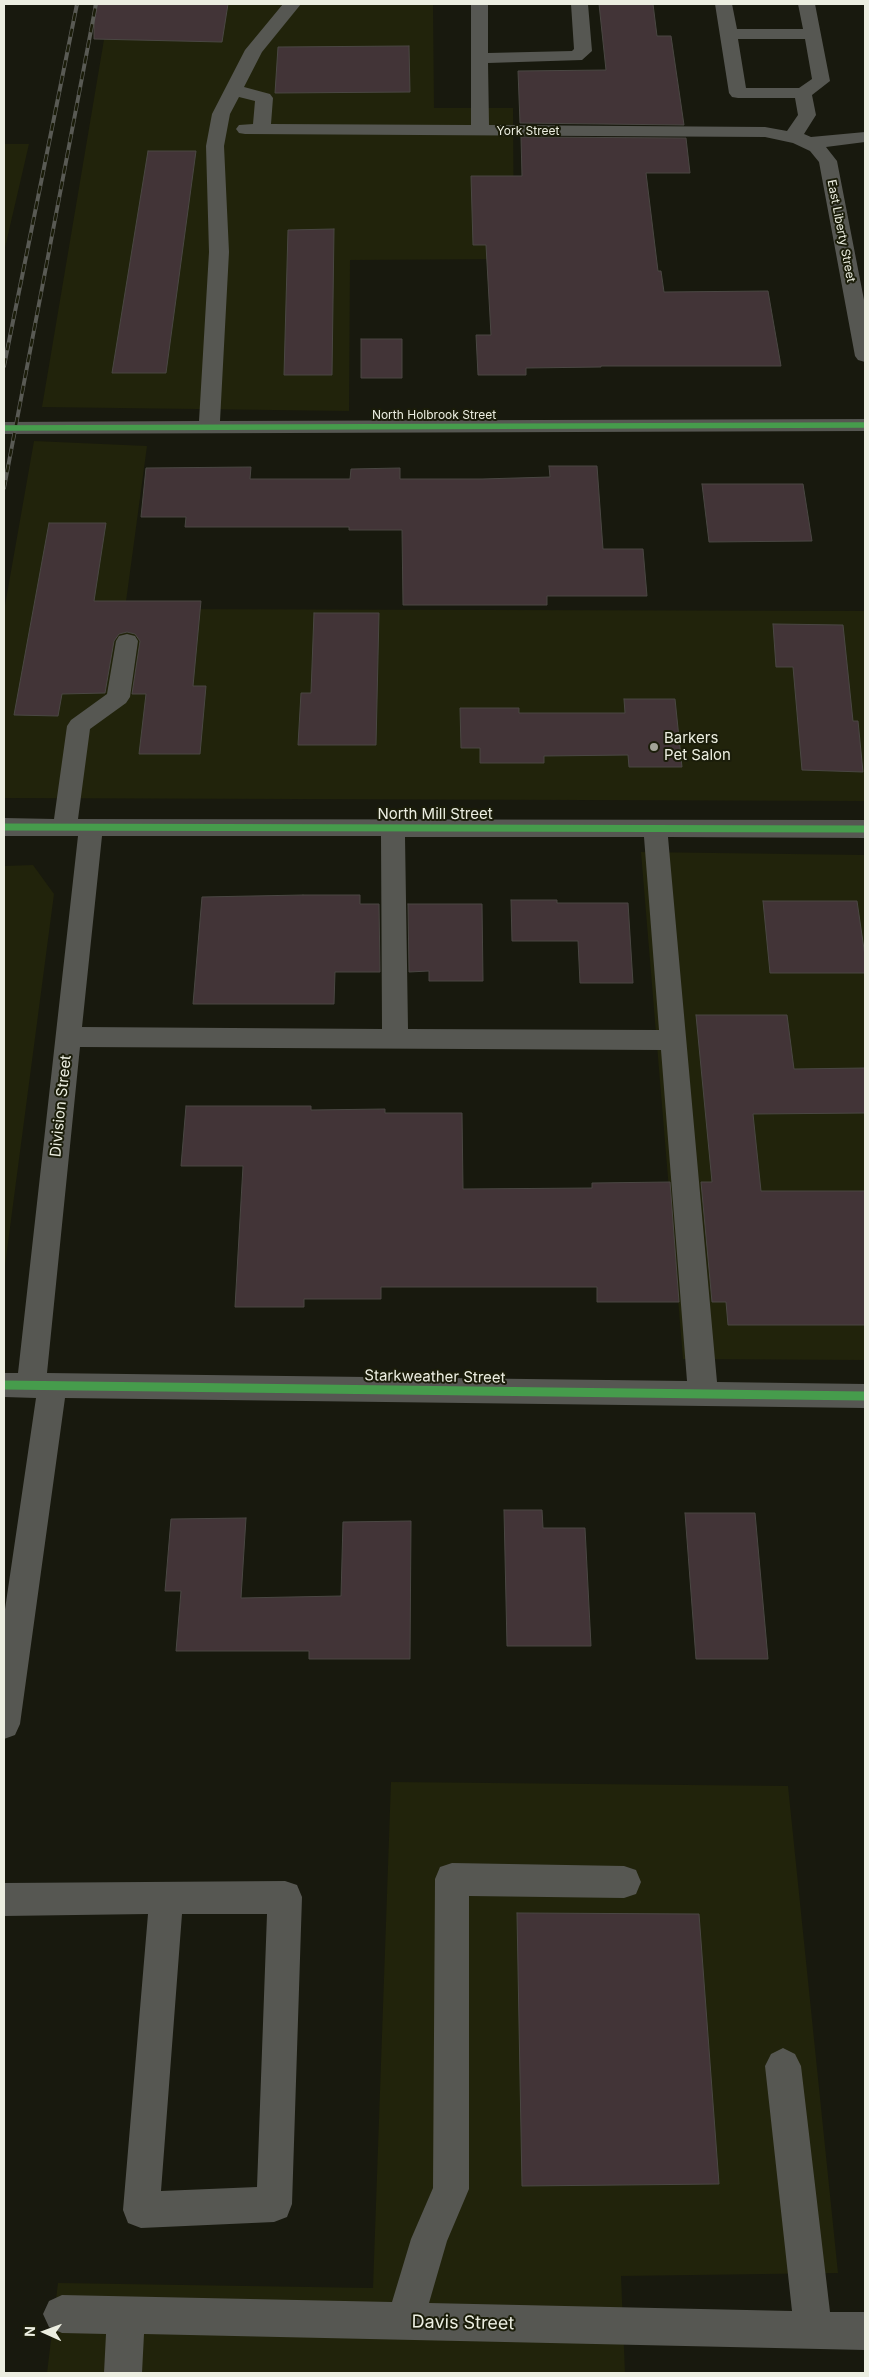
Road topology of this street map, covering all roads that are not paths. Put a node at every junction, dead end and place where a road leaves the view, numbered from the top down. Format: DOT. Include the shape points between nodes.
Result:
graph roads {
  1 [pos="292,4"];
  2 [pos="479,4"];
  3 [pos="580,4"];
  4 [pos="724,4"];
  5 [pos="807,4"];
  6 [pos="728,34"];
  7 [pos="813,34"];
  8 [pos="480,58"];
  9 [pos="233,90"];
  10 [pos="803,93"];
  11 [pos="480,131"];
  12 [pos="865,137"];
  13 [pos="801,140"];
  14 [pos="865,356"];
  15 [pos="865,425"];
  16 [pos="209,427"];
  17 [pos="4,428"];
  18 [pos="127,641"];
  19 [pos="4,827"];
  20 [pos="78,827"];
  21 [pos="393,828"];
  22 [pos="655,828"];
  23 [pos="865,829"];
  24 [pos="68,1037"];
  25 [pos="394,1038"];
  26 [pos="673,1040"];
  27 [pos="29,1386"];
  28 [pos="703,1394"];
  29 [pos="865,1396"];
  30 [pos="4,1724"];
  31 [pos="624,1882"];
  32 [pos="166,1898"];
  33 [pos="4,1899"];
  34 [pos="783,2066"];
  35 [pos="62,2314"];
  36 [pos="126,2316"];
  37 [pos="405,2322"];
  38 [pos="813,2330"];
  39 [pos="865,2331"];
  40 [pos="123,2373"];
  1 -- 9 [label="street" via="254,50"];
  2 -- 8 [label="street"];
  3 -- 8 [label="street" via="583,51 576,56"];
  4 -- 6 [label="street"];
  5 -- 7 [label="street"];
  6 -- 7 [label="street"];
  6 -- 10 [label="street" via="738,94"];
  7 -- 10 [label="street" via="821,81"];
  8 -- 11 [label="street"];
  9 -- 11 [label="street, York Street" via="264,98 253,129"];
  9 -- 16 [label="street" via="221,114 215,146 219,252"];
  10 -- 13 [label="street" via="807,115"];
  11 -- 13 [label="street, York Street" via="765,132"];
  12 -- 13 [label="street, York Street"];
  13 -- 14 [label="street, East Liberty Street" via="817,147 828,161"];
  15 -- 16 [label="street, North Holbrook Street"];
  16 -- 17 [label="street, North Holbrook Street"];
  18 -- 20 [label="street, Division Street" via="118,697 79,726"];
  19 -- 20 [label="street, North Mill Street"];
  20 -- 21 [label="street, North Mill Street"];
  20 -- 24 [label="street, Division Street"];
  21 -- 22 [label="street, North Mill Street"];
  21 -- 25 [label="street"];
  22 -- 23 [label="street, North Mill Street"];
  22 -- 26 [label="street"];
  24 -- 25 [label="street"];
  24 -- 27 [label="street, Division Street"];
  25 -- 26 [label="street"];
  26 -- 28 [label="street"];
  27 -- 28 [label="street, Starkweather Street"];
  27 -- 30 [label="street, Division Street"];
  28 -- 29 [label="street, Starkweather Street"];
  31 -- 37 [label="street" via="452,1880 451,2190 429,2239"];
  32 -- 32 [label="street" via="284,1897 274,2204 141,2210"];
  32 -- 33 [label="street"];
  34 -- 38 [label="street"];
  35 -- 36 [label="street, Davis Street"];
  36 -- 37 [label="street, Davis Street"];
  36 -- 40 [label="street"];
  37 -- 38 [label="street, Davis Street"];
  38 -- 39 [label="street, Davis Street"];
}
